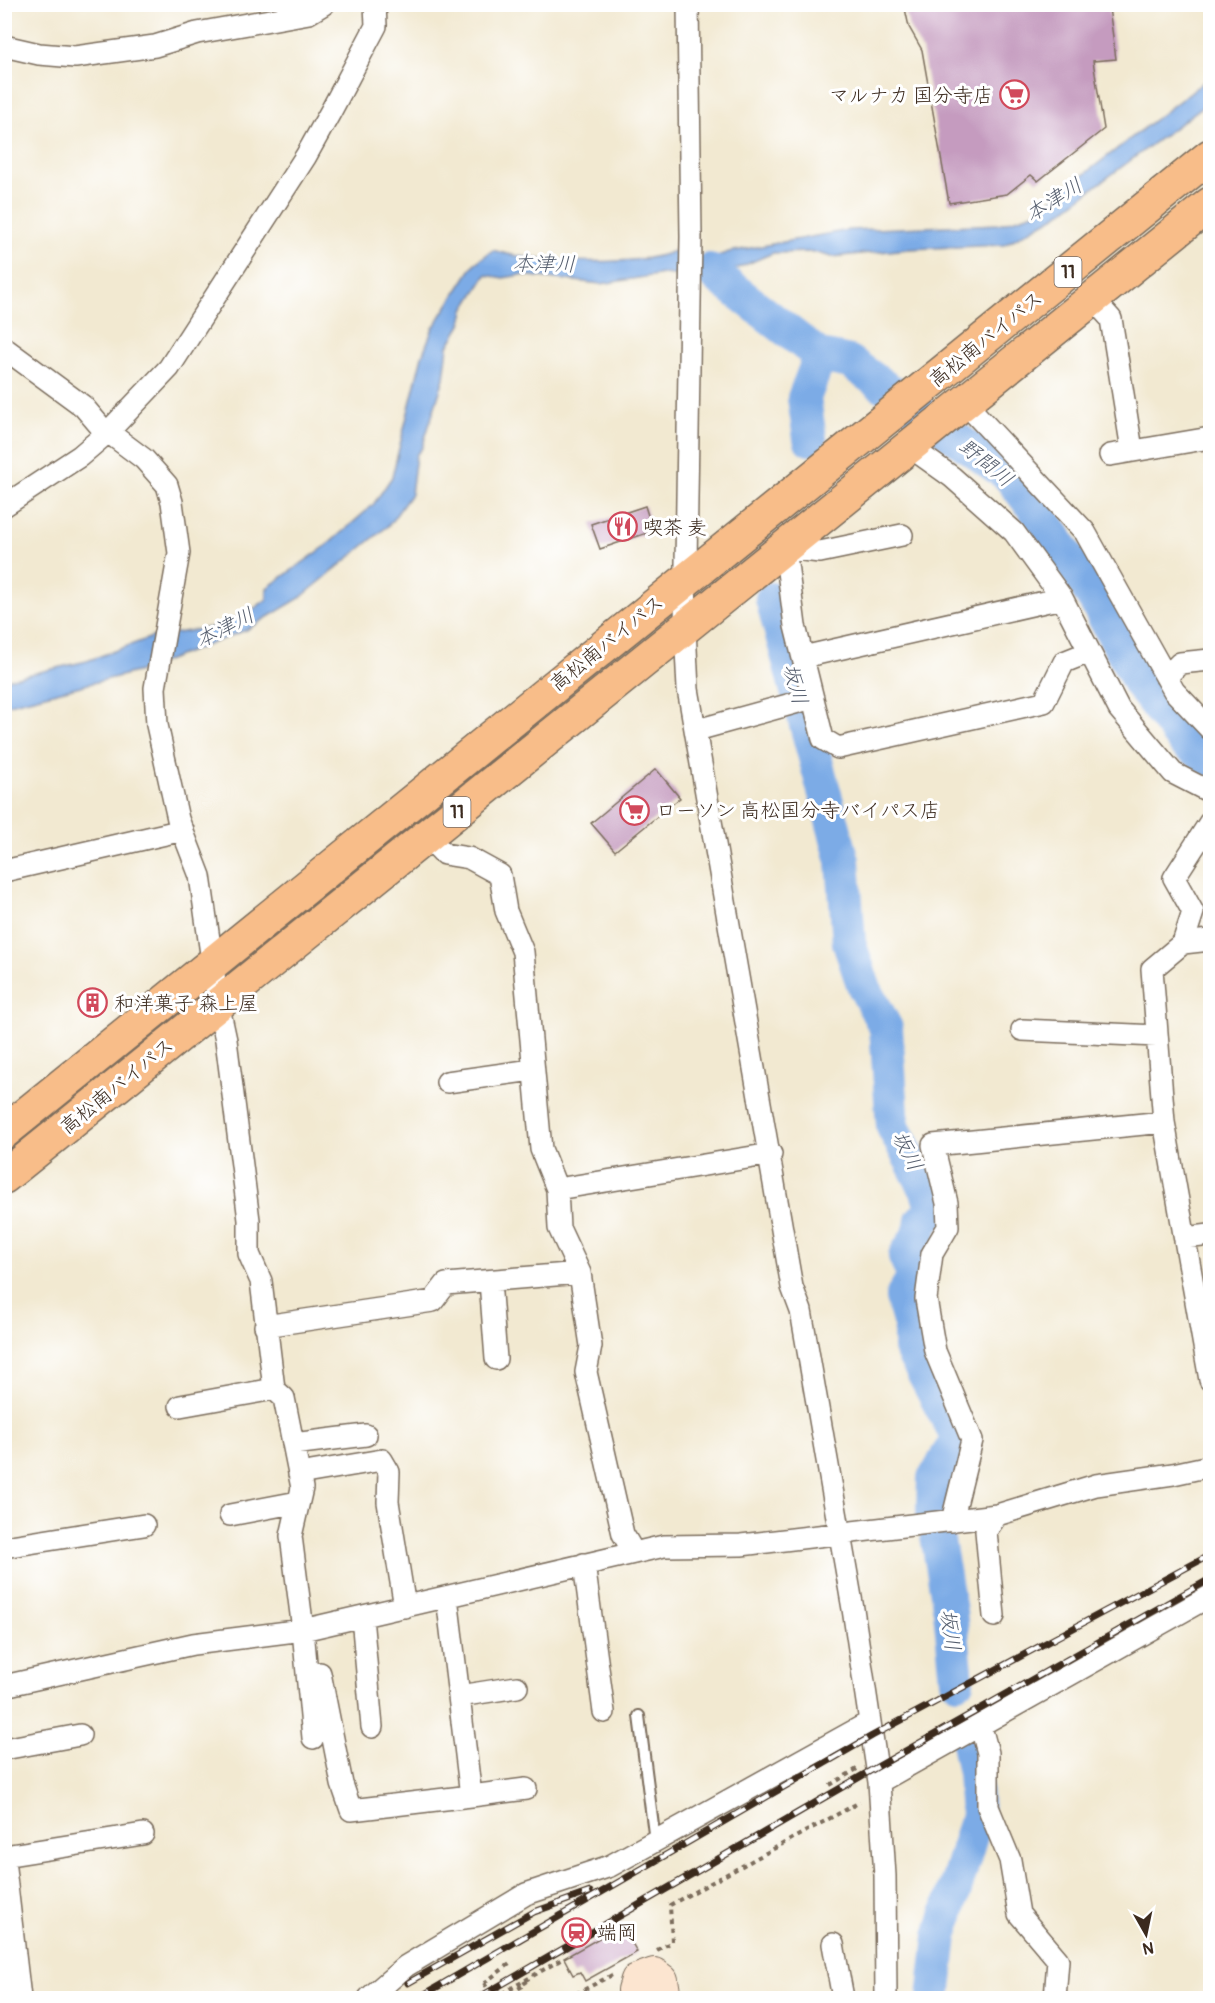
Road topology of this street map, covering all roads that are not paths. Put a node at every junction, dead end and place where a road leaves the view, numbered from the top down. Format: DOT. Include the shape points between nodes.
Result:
graph roads {
  1 [pos="324,4"];
  2 [pos="375,4"];
  3 [pos="688,4"];
  4 [pos="4,46"];
  5 [pos="1210,156"];
  6 [pos="1210,204"];
  7 [pos="1093,299"];
  8 [pos="4,348"];
  9 [pos="960,406"];
  10 [pos="108,432"];
  11 [pos="1210,438"];
  12 [pos="910,447"];
  13 [pos="1132,450"];
  14 [pos="1110,455"];
  15 [pos="4,506"];
  16 [pos="902,535"];
  17 [pos="785,548"];
  18 [pos="687,578"];
  19 [pos="1062,598"];
  20 [pos="685,629"];
  21 [pos="1089,652"];
  22 [pos="803,657"];
  23 [pos="1210,660"];
  24 [pos="1166,677"];
  25 [pos="802,701"];
  26 [pos="1210,729"];
  27 [pos="697,730"];
  28 [pos="1210,792"];
  29 [pos="1210,822"];
  30 [pos="183,830"];
  31 [pos="427,836"];
  32 [pos="4,871"];
  33 [pos="1210,940"];
  34 [pos="1182,943"];
  35 [pos="213,964"];
  36 [pos="218,1004"];
  37 [pos="1022,1030"];
  38 [pos="1157,1036"];
  39 [pos="532,1070"];
  40 [pos="447,1082"];
  41 [pos="1164,1122"];
  42 [pos="4,1132"];
  43 [pos="771,1154"];
  44 [pos="4,1177"];
  45 [pos="557,1189"];
  46 [pos="1210,1235"];
  47 [pos="1185,1238"];
  48 [pos="580,1273"];
  49 [pos="490,1281"];
  50 [pos="265,1326"];
  51 [pos="1209,1358"];
  52 [pos="496,1359"];
  53 [pos="1210,1380"];
  54 [pos="274,1389"];
  55 [pos="180,1406"];
  56 [pos="366,1435"];
  57 [pos="293,1444"];
  58 [pos="1210,1466"];
  59 [pos="299,1474"];
  60 [pos="298,1502"];
  61 [pos="230,1515"];
  62 [pos="997,1515"];
  63 [pos="941,1522"];
  64 [pos="144,1526"];
  65 [pos="841,1534"];
  66 [pos="4,1547"];
  67 [pos="634,1553"];
  68 [pos="584,1564"];
  69 [pos="1210,1596"];
  70 [pos="447,1597"];
  71 [pos="405,1607"];
  72 [pos="994,1616"];
  73 [pos="362,1617"];
  74 [pos="310,1629"];
  75 [pos="4,1686"];
  76 [pos="517,1687"];
  77 [pos="459,1696"];
  78 [pos="604,1712"];
  79 [pos="639,1716"];
  80 [pos="870,1722"];
  81 [pos="981,1726"];
  82 [pos="372,1727"];
  83 [pos="80,1735"];
  84 [pos="313,1738"];
  85 [pos="4,1749"];
  86 [pos="880,1787"];
  87 [pos="526,1789"];
  88 [pos="471,1796"];
  89 [pos="143,1834"];
  90 [pos="655,1841"];
  91 [pos="4,1858"];
  92 [pos="7,1897"];
  93 [pos="833,1944"];
  94 [pos="20,1998"];
  95 [pos="369,1998"];
  96 [pos="636,1998"];
  97 [pos="665,1998"];
  98 [pos="843,1998"];
  99 [pos="886,1998"];
  100 [pos="1055,1998"];
  1 -- 4 [label="street" via="309,13 197,33 155,46 75,57"];
  2 -- 10 [label="street" via="376,26 306,156 169,368"];
  3 -- 18 [label="street" via="691,237"];
  5 -- 18 [label="highway, 高松南バイパス / 11"];
  6 -- 7 [label="highway, 高松南バイパス / 11"];
  7 -- 9 [label="highway, 高松南バイパス / 11"];
  7 -- 13 [label="street" via="1111,319"];
  8 -- 10 [label="street" via="83,406"];
  9 -- 12 [label="highway, 高松南バイパス / 11"];
  9 -- 24 [label="street" via="1084,532"];
  10 -- 15 [label="street" via="70,463"];
  10 -- 30 [label="street" via="144,459 167,485 178,537 177,569 155,688 157,725"];
  11 -- 13 [label="street"];
  12 -- 17 [label="highway, 高松南バイパス / 11"];
  12 -- 19 [label="street" via="952,477 1014,532"];
  13 -- 14 [label="street"];
  16 -- 17 [label="street" via="820,552"];
  17 -- 20 [label="highway, 高松南バイパス / 11"];
  17 -- 22 [label="street"];
  18 -- 20 [label="street"];
  18 -- 35 [label="highway, 高松南バイパス / 11"];
  19 -- 21 [label="street"];
  19 -- 22 [label="street"];
  20 -- 27 [label="street" via="688,689"];
  20 -- 31 [label="highway, 高松南バイパス / 11"];
  21 -- 25 [label="street" via="1064,662 1044,702 838,748 823,739"];
  21 -- 28 [label="street" via="1119,709 1173,773"];
  22 -- 25 [label="street"];
  23 -- 24 [label="street" via="1180,663"];
  24 -- 26 [label="street"];
  25 -- 27 [label="street"];
  27 -- 43 [label="street"];
  29 -- 34 [label="street" via="1173,878 1192,912"];
  30 -- 32 [label="street"];
  30 -- 35 [label="street" via="200,876"];
  31 -- 36 [label="highway, 高松南バイパス / 11"];
  31 -- 39 [label="street" via="444,854 469,858 500,875 506,911 523,952"];
  33 -- 34 [label="street"];
  34 -- 38 [label="street" via="1152,969"];
  35 -- 36 [label="street"];
  35 -- 42 [label="highway, 高松南バイパス / 11"];
  36 -- 44 [label="highway, 高松南バイパス / 11"];
  36 -- 50 [label="street" via="249,1220 249,1254 261,1281"];
  37 -- 38 [label="street"];
  38 -- 41 [label="street"];
  39 -- 40 [label="street"];
  39 -- 45 [label="street" via="541,1149"];
  41 -- 47 [label="street"];
  41 -- 63 [label="street" via="933,1145 947,1203 948,1227 932,1254 926,1299 935,1352 972,1440"];
  43 -- 45 [label="street"];
  43 -- 65 [label="street" via="792,1287 801,1311"];
  45 -- 48 [label="street" via="559,1228"];
  46 -- 47 [label="street"];
  47 -- 51 [label="street"];
  48 -- 49 [label="street"];
  48 -- 67 [label="street" via="591,1346 586,1372 623,1534"];
  49 -- 50 [label="street" via="446,1284 433,1301"];
  49 -- 52 [label="street"];
  50 -- 54 [label="street"];
  51 -- 53 [label="street"];
  54 -- 55 [label="street"];
  54 -- 57 [label="street" via="284,1398"];
  56 -- 57 [label="street"];
  57 -- 59 [label="street"];
  58 -- 62 [label="street" via="1096,1485"];
  59 -- 60 [label="street" via="302,1488"];
  59 -- 71 [label="street" via="382,1460 389,1472 388,1502"];
  60 -- 61 [label="street"];
  60 -- 74 [label="street" via="291,1536"];
  62 -- 63 [label="street"];
  62 -- 72 [label="street" via="986,1531"];
  63 -- 65 [label="street"];
  64 -- 66 [label="street"];
  65 -- 67 [label="street" via="741,1545 664,1546"];
  65 -- 80 [label="street"];
  67 -- 68 [label="street"];
  68 -- 70 [label="street"];
  68 -- 78 [label="street"];
  69 -- 81 [label="street"];
  70 -- 71 [label="street"];
  70 -- 77 [label="street"];
  71 -- 73 [label="street"];
  73 -- 74 [label="street"];
  73 -- 82 [label="street"];
  74 -- 75 [label="street" via="193,1644"];
  74 -- 84 [label="street"];
  74 -- 88 [label="street" via="342,1784 351,1810"];
  76 -- 77 [label="street"];
  77 -- 88 [label="street"];
  79 -- 90 [label="lane"];
  80 -- 86 [label="street"];
  80 -- 90 [label="street"];
  81 -- 86 [label="street"];
  81 -- 100 [label="street" via="988,1753 988,1808 1010,1860 1019,1914 1058,1960"];
  83 -- 85 [label="street"];
  86 -- 99 [label="street"];
  87 -- 88 [label="street"];
  89 -- 91 [label="street"];
  90 -- 95 [label="street" via="610,1866 526,1894 406,1966"];
  91 -- 92 [label="street"];
  92 -- 94 [label="street"];
  93 -- 98 [label="street"];
  96 -- 97 [label="main road" via="637,1980 654,1974 662,1980"];
}
